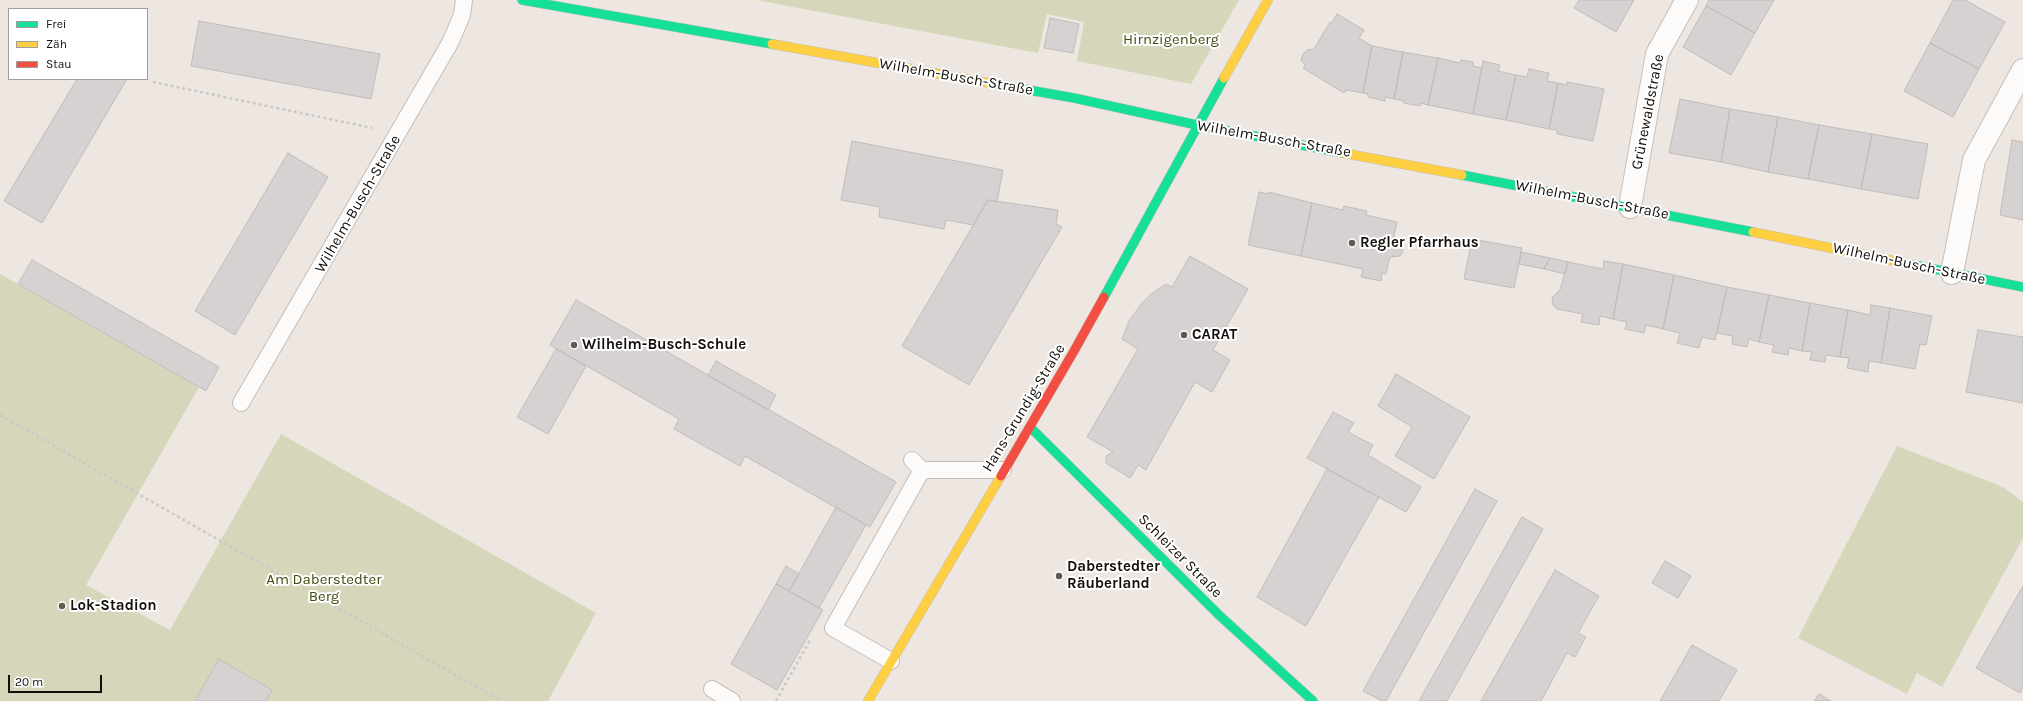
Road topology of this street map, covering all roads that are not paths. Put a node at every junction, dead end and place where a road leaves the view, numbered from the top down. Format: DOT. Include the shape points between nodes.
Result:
graph roads {
  1 [pos="464,0"];
  2 [pos="522,0"];
  3 [pos="1268,0"];
  4 [pos="1687,0"];
  5 [pos="2023,70"];
  6 [pos="1197,125"];
  7 [pos="1630,207"];
  8 [pos="1952,273"];
  9 [pos="2023,287"];
  10 [pos="241,403"];
  11 [pos="1030,427"];
  12 [pos="1003,470"];
  13 [pos="891,661"];
  14 [pos="712,689"];
  15 [pos="732,701"];
  16 [pos="868,701"];
  17 [pos="1313,701"];
  1 -- 10 [label="lane, Wilhelm-Busch-Straße" via="462,15 450,43"];
  2 -- 6 [label="street, Wilhelm-Busch-Straße" via="1074,98"];
  3 -- 6 [label="street, Hans-Grundig-Straße"];
  4 -- 7 [label="street, Grünewaldstraße" via="1657,54"];
  5 -- 8 [label="street" via="1974,160"];
  6 -- 7 [label="street, Wilhelm-Busch-Straße"];
  6 -- 11 [label="street, Hans-Grundig-Straße"];
  7 -- 8 [label="street, Wilhelm-Busch-Straße"];
  8 -- 9 [label="street, Wilhelm-Busch-Straße"];
  11 -- 12 [label="street, Hans-Grundig-Straße"];
  11 -- 17 [label="street, Schleizer Straße" via="1219,615"];
  12 -- 13 [label="street, Hans-Grundig-Straße"];
  12 -- 13 [label="lane" via="917,465 833,628"];
  13 -- 16 [label="street, Hans-Grundig-Straße"];
  14 -- 15 [label="lane"];
}
